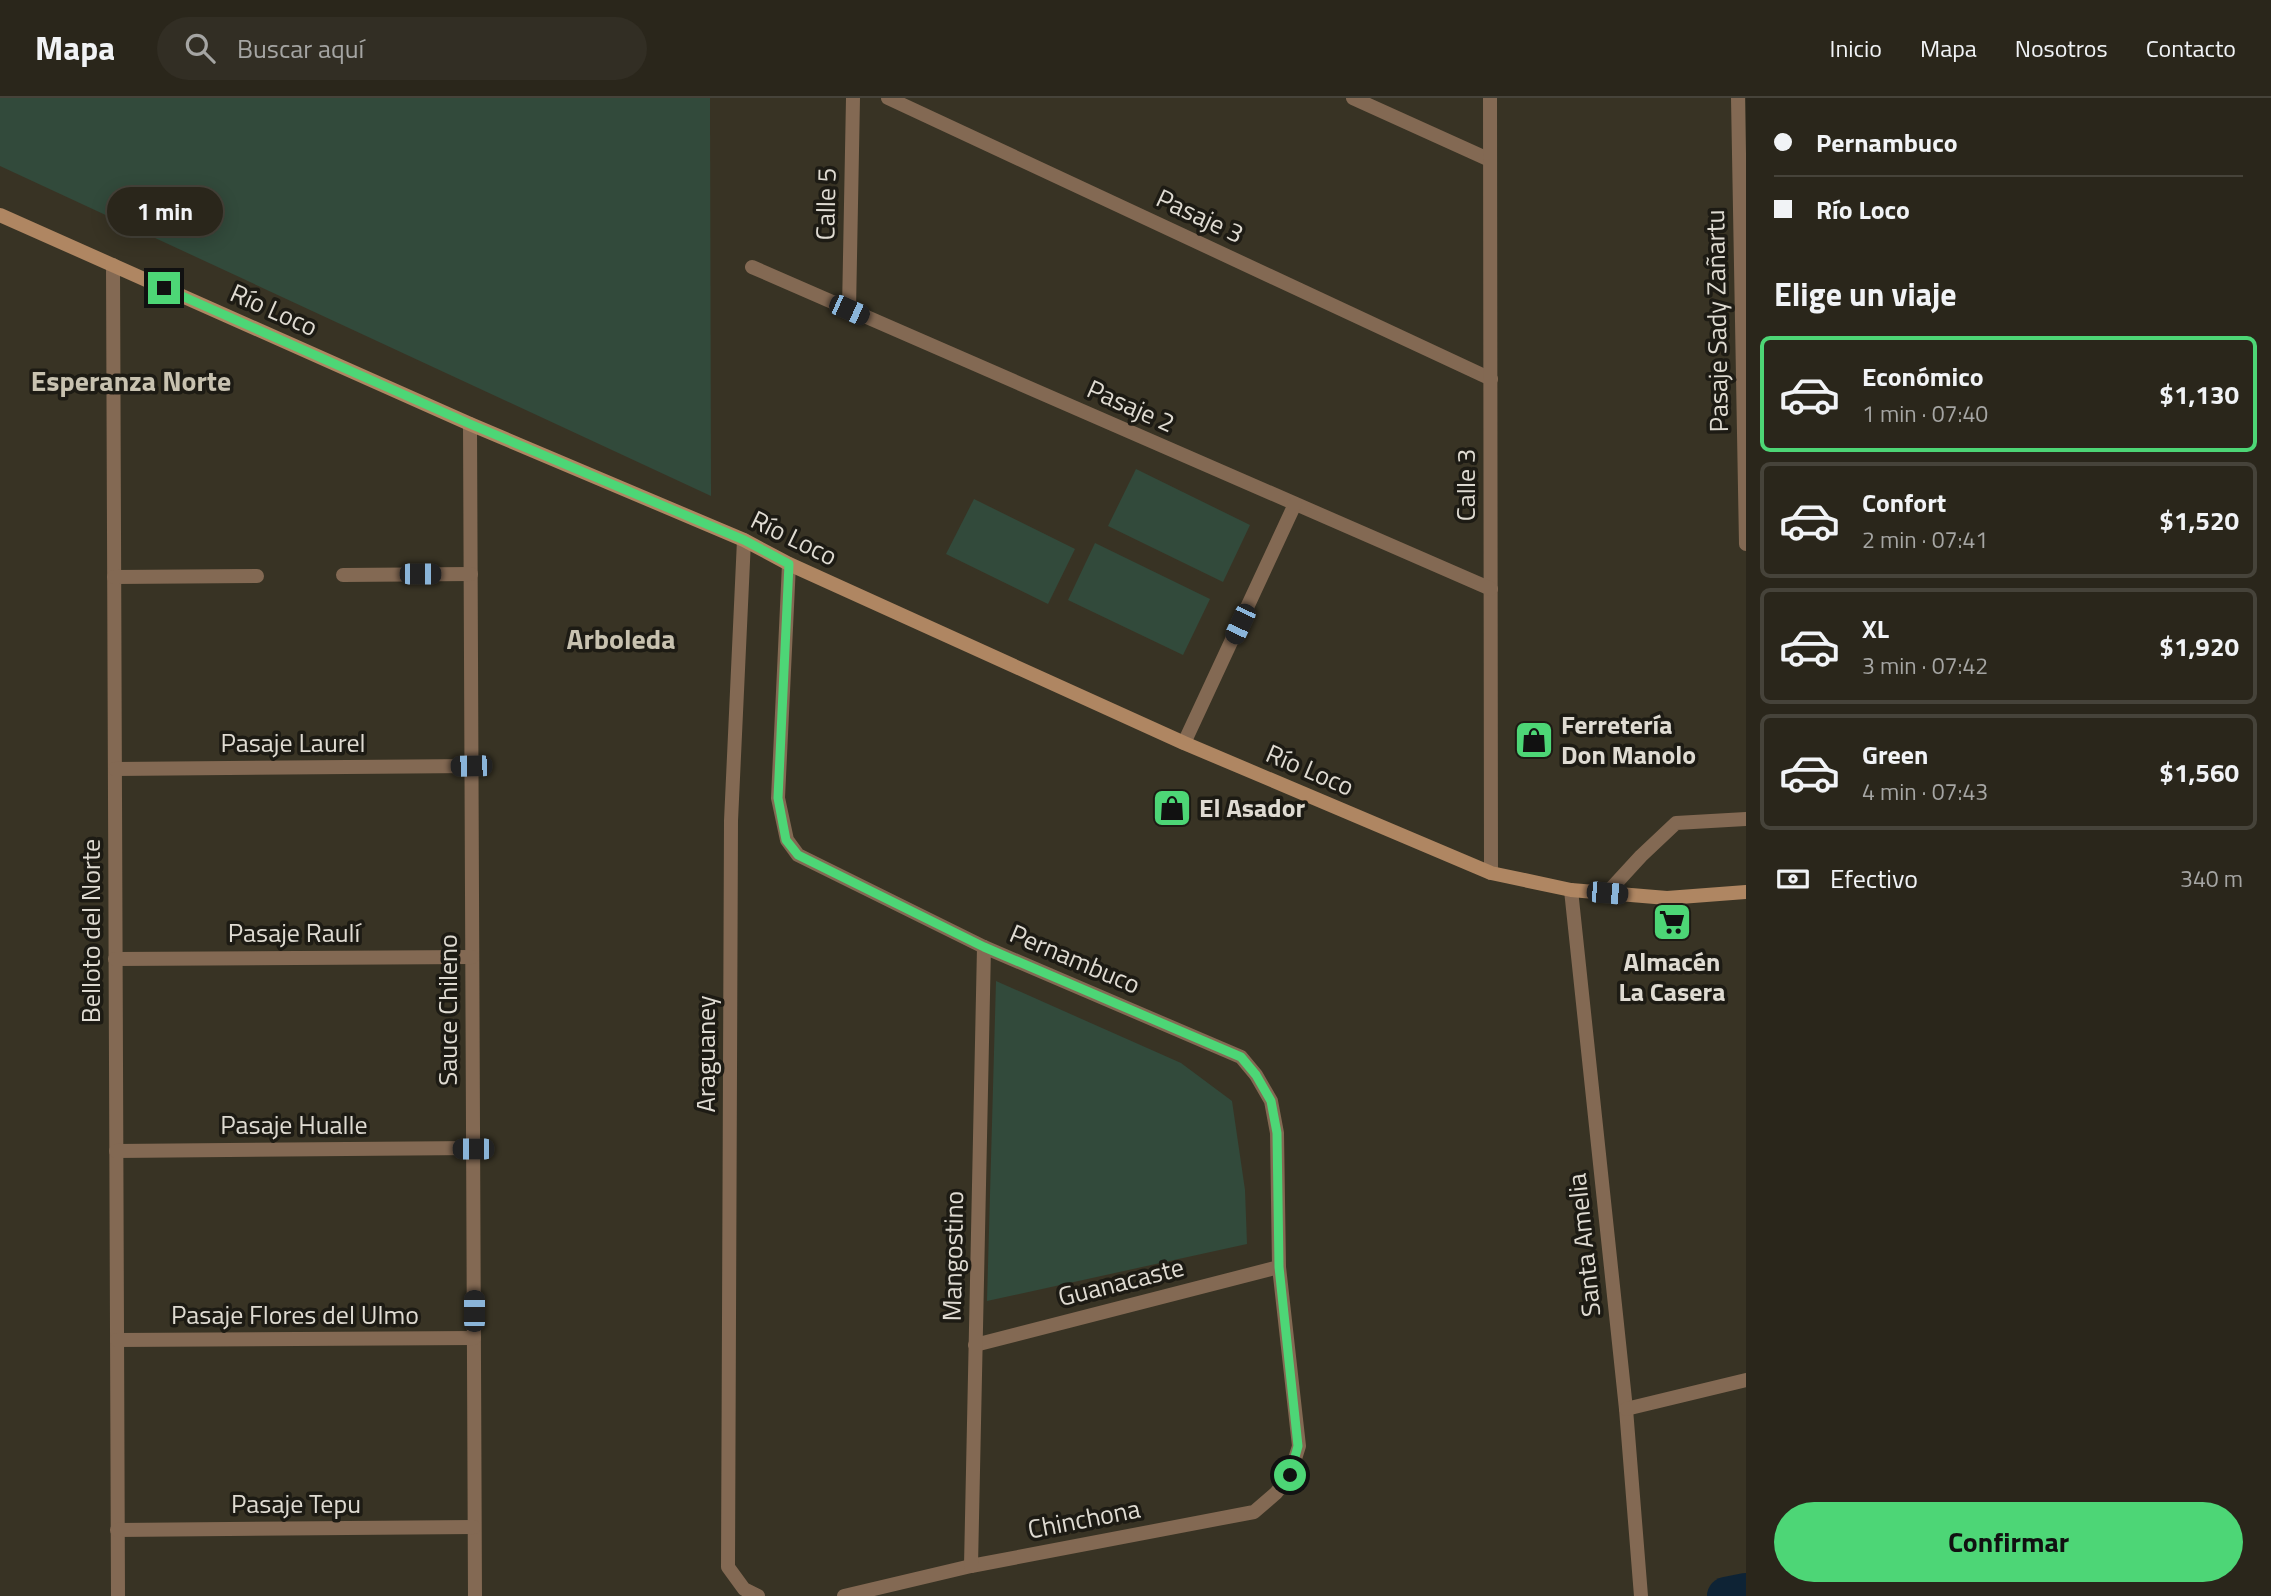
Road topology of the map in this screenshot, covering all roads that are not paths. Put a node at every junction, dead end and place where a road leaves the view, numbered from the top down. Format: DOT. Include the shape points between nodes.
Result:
graph roads {
  1 [pos="853,98"];
  2 [pos="888,98"];
  3 [pos="1353,98"];
  4 [pos="1490,98"];
  5 [pos="1738,98"];
  6 [pos="1490,160"];
  7 [pos="0,215"];
  8 [pos="113,265"];
  9 [pos="752,267"];
  10 [pos="849,310"];
  11 [pos="1491,379"];
  12 [pos="470,424"];
  13 [pos="1295,504"];
  14 [pos="744,540"];
  15 [pos="1746,544"];
  16 [pos="789,564"];
  17 [pos="471,574"];
  18 [pos="343,575"];
  19 [pos="257,576"];
  20 [pos="114,577"];
  21 [pos="1491,589"];
  22 [pos="1184,743"];
  23 [pos="471,766"];
  24 [pos="115,769"];
  25 [pos="1746,819"];
  26 [pos="1491,873"];
  27 [pos="1571,890"];
  28 [pos="1746,892"];
  29 [pos="1607,893"];
  30 [pos="984,947"];
  31 [pos="472,957"];
  32 [pos="115,959"];
  33 [pos="473,1149"];
  34 [pos="116,1152"];
  35 [pos="1279,1267"];
  36 [pos="474,1338"];
  37 [pos="117,1340"];
  38 [pos="975,1345"];
  39 [pos="1746,1380"];
  40 [pos="1626,1409"];
  41 [pos="1298,1446"];
  42 [pos="474,1527"];
  43 [pos="117,1530"];
  44 [pos="971,1566"];
  45 [pos="118,1596"];
  46 [pos="475,1596"];
  47 [pos="758,1596"];
  48 [pos="844,1596"];
  49 [pos="1641,1596"];
  1 -- 10 [label="street, Calle 5"];
  2 -- 11 [label="street, Pasaje 3"];
  3 -- 6 [label="street"];
  4 -- 6 [label="street, Calle 3"];
  5 -- 15 [label="street, Pasaje Sady Zañartu"];
  6 -- 11 [label="street, Calle 3"];
  7 -- 8 [label="street, Río Loco"];
  8 -- 12 [label="street, Río Loco"];
  8 -- 20 [label="street, Belloto del Norte"];
  9 -- 10 [label="street, Pasaje 2"];
  10 -- 13 [label="street, Pasaje 2"];
  11 -- 21 [label="street, Calle 3"];
  12 -- 14 [label="street, Río Loco"];
  12 -- 17 [label="street, Sauce Chileno"];
  13 -- 21 [label="street, Pasaje 2"];
  13 -- 22 [label="street"];
  14 -- 16 [label="street, Río Loco"];
  14 -- 47 [label="street, Araguaney" via="731,821 728,1567 744,1589"];
  16 -- 22 [label="street, Río Loco"];
  16 -- 30 [label="street, Pernambuco" via="778,798 786,840 798,855"];
  17 -- 18 [label="street"];
  17 -- 23 [label="street, Sauce Chileno"];
  19 -- 20 [label="street"];
  20 -- 24 [label="street, Belloto del Norte"];
  21 -- 26 [label="street, Calle 3"];
  22 -- 26 [label="street, Río Loco"];
  23 -- 24 [label="street, Pasaje Laurel"];
  23 -- 31 [label="street, Sauce Chileno"];
  24 -- 32 [label="street, Belloto del Norte"];
  25 -- 29 [label="street" via="1676,823"];
  26 -- 27 [label="street, Río Loco"];
  27 -- 29 [label="street, Río Loco"];
  27 -- 40 [label="street, Santa Amelia"];
  28 -- 29 [label="street, Río Loco" via="1667,898"];
  30 -- 35 [label="street, Pernambuco" via="1241,1057 1271,1101 1277,1133"];
  30 -- 38 [label="street, Mangostino"];
  31 -- 32 [label="street, Pasaje Raulí"];
  31 -- 33 [label="street, Sauce Chileno"];
  32 -- 34 [label="street, Belloto del Norte"];
  33 -- 34 [label="street, Pasaje Hualle"];
  33 -- 36 [label="street, Sauce Chileno"];
  34 -- 37 [label="street, Belloto del Norte"];
  35 -- 38 [label="street, Guanacaste"];
  35 -- 41 [label="street, Pernambuco"];
  36 -- 37 [label="street, Pasaje Flores del Ulmo"];
  36 -- 42 [label="street, Sauce Chileno"];
  37 -- 43 [label="street, Belloto del Norte"];
  38 -- 44 [label="street, Mangostino"];
  39 -- 40 [label="street"];
  40 -- 49 [label="street, Santa Amelia"];
  41 -- 44 [label="street, Chinchona" via="1290,1475 1254,1512"];
  42 -- 43 [label="street, Pasaje Tepu"];
  42 -- 46 [label="street, Sauce Chileno"];
  43 -- 45 [label="street, Belloto del Norte"];
  44 -- 48 [label="street, Chinchona"];
}
